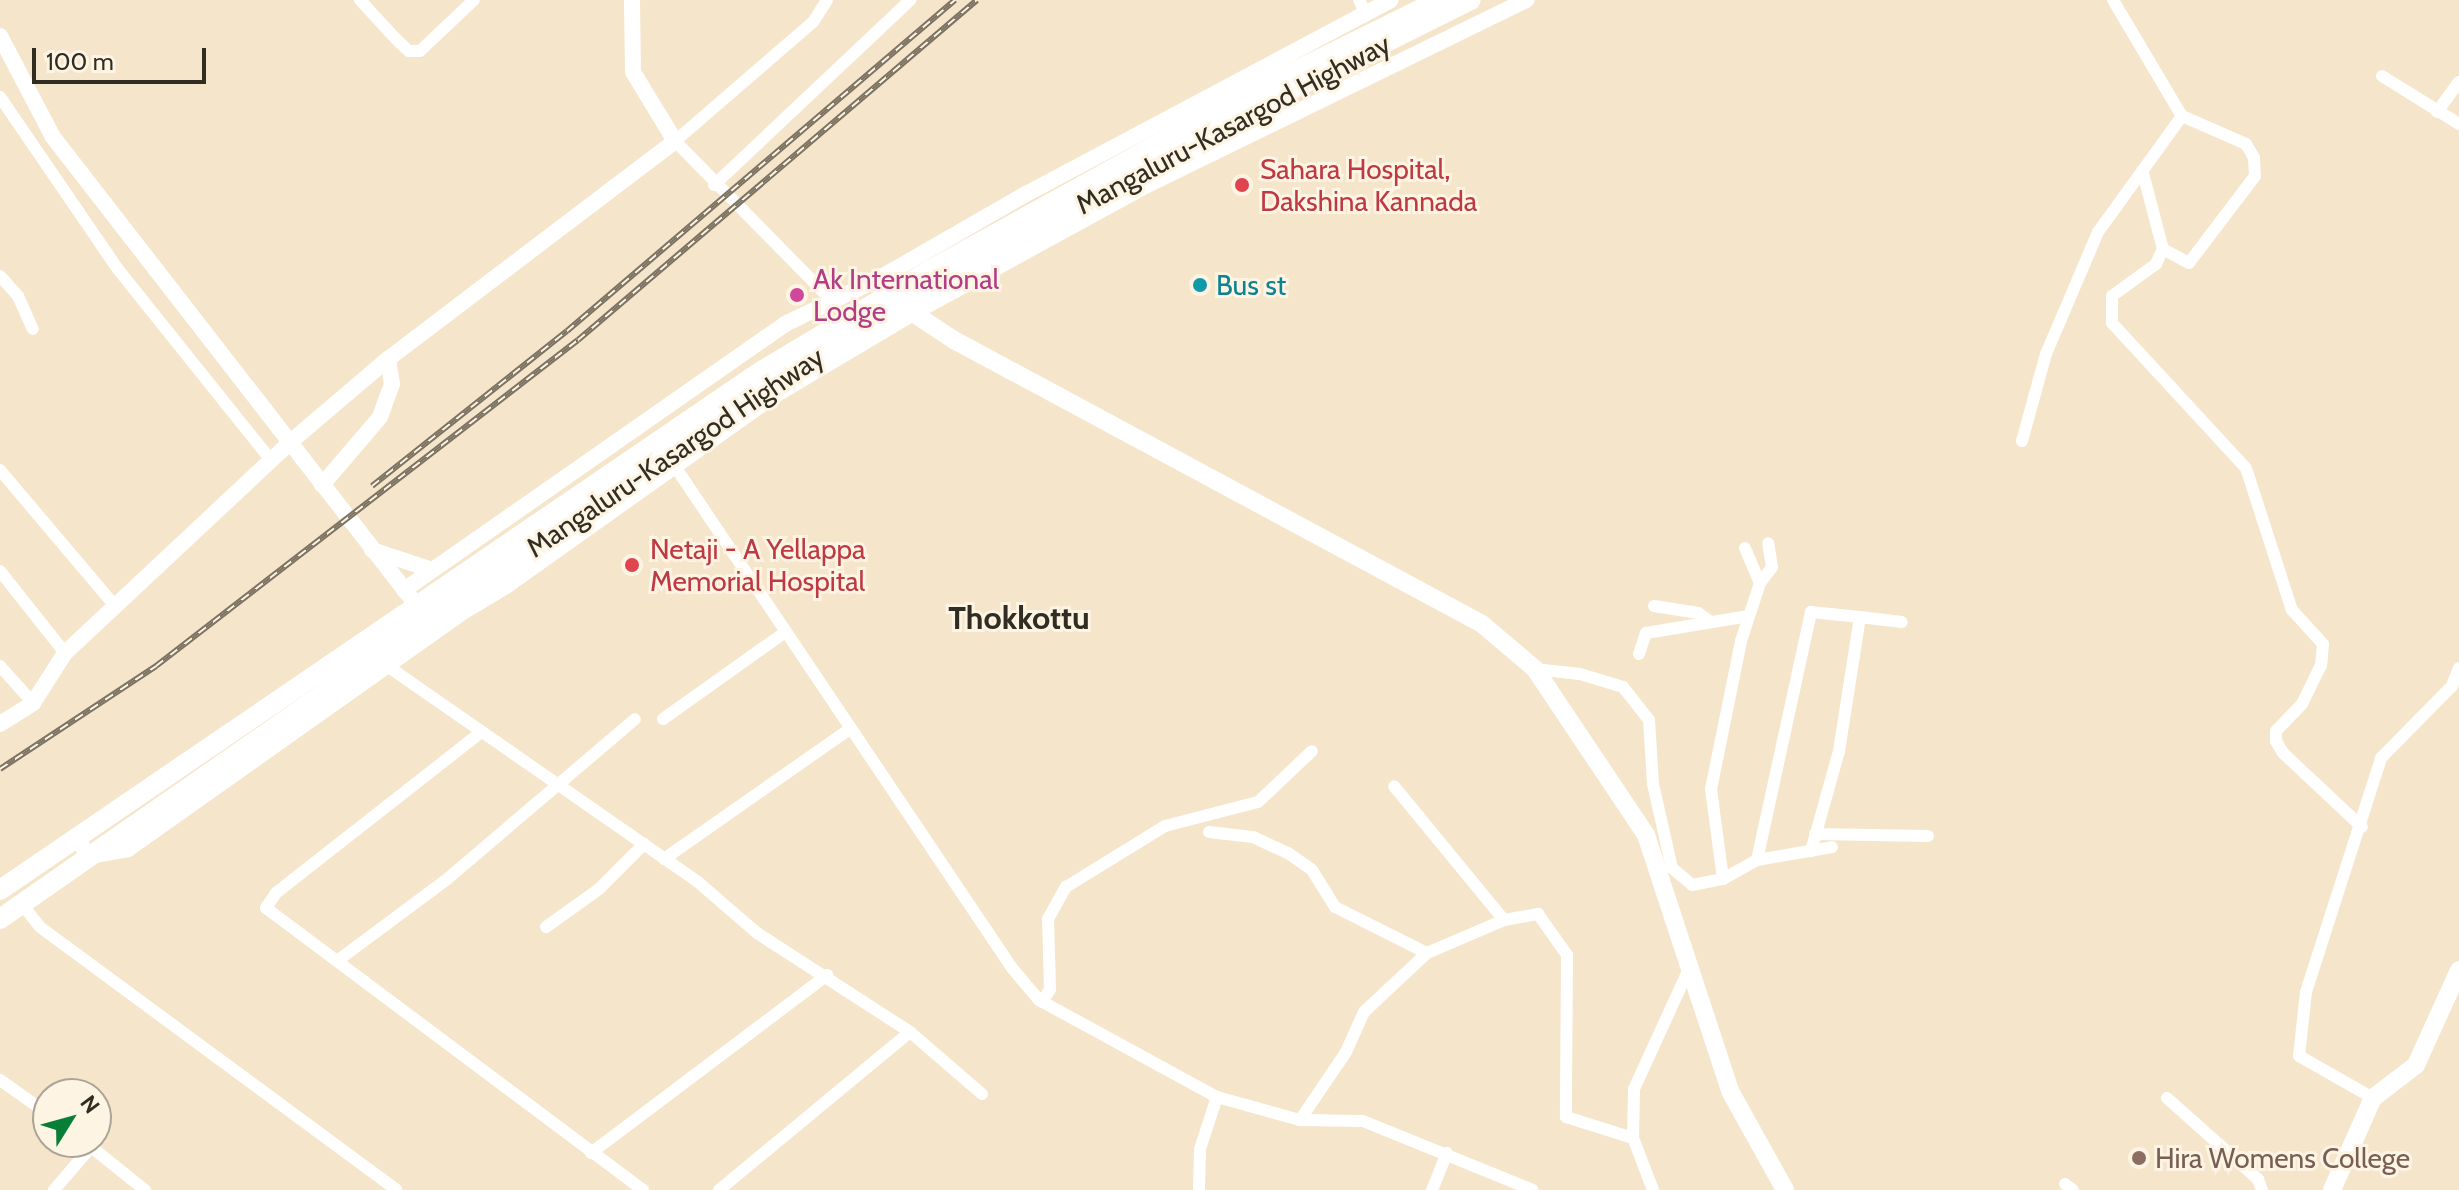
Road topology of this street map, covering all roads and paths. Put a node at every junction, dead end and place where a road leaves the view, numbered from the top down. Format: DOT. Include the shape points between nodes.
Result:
graph roads {
  1 [pos="360,0"];
  2 [pos="474,0"];
  3 [pos="632,0"];
  4 [pos="827,0"];
  5 [pos="910,0"];
  6 [pos="1391,0"];
  7 [pos="1439,0"];
  8 [pos="1471,0"];
  9 [pos="1527,0"];
  10 [pos="2113,0"];
  11 [pos="1362,6"];
  12 [pos="0,36"];
  13 [pos="2382,76"];
  14 [pos="2459,82"];
  15 [pos="0,97"];
  16 [pos="2437,112"];
  17 [pos="2182,116"];
  18 [pos="2459,124"];
  19 [pos="675,141"];
  20 [pos="2143,173"];
  21 [pos="714,185"];
  22 [pos="2163,249"];
  23 [pos="0,276"];
  24 [pos="878,279"];
  25 [pos="831,300"];
  26 [pos="913,313"];
  27 [pos="33,329"];
  28 [pos="388,359"];
  29 [pos="2022,441"];
  30 [pos="288,444"];
  31 [pos="271,460"];
  32 [pos="674,465"];
  33 [pos="0,470"];
  34 [pos="322,485"];
  35 [pos="541,532"];
  36 [pos="1768,543"];
  37 [pos="368,546"];
  38 [pos="1745,548"];
  39 [pos="432,570"];
  40 [pos="0,571"];
  41 [pos="1760,583"];
  42 [pos="418,604"];
  43 [pos="115,606"];
  44 [pos="1654,606"];
  45 [pos="458,615"];
  46 [pos="1749,616"];
  47 [pos="1860,617"];
  48 [pos="1708,620"];
  49 [pos="1902,622"];
  50 [pos="784,633"];
  51 [pos="65,653"];
  52 [pos="1639,654"];
  53 [pos="383,663"];
  54 [pos="0,666"];
  55 [pos="2459,668"];
  56 [pos="1535,669"];
  57 [pos="33,703"];
  58 [pos="635,719"];
  59 [pos="663,719"];
  60 [pos="0,724"];
  61 [pos="850,729"];
  62 [pos="480,733"];
  63 [pos="1312,751"];
  64 [pos="554,783"];
  65 [pos="1394,786"];
  66 [pos="2362,827"];
  67 [pos="1209,832"];
  68 [pos="1815,834"];
  69 [pos="1928,836"];
  70 [pos="76,837"];
  71 [pos="644,844"];
  72 [pos="1832,847"];
  73 [pos="1811,851"];
  74 [pos="89,856"];
  75 [pos="664,859"];
  76 [pos="1757,860"];
  77 [pos="1666,868"];
  78 [pos="1723,879"];
  79 [pos="0,890"];
  80 [pos="22,904"];
  81 [pos="0,919"];
  82 [pos="1504,920"];
  83 [pos="546,927"];
  84 [pos="1427,953"];
  85 [pos="337,961"];
  86 [pos="1689,969"];
  87 [pos="2459,970"];
  88 [pos="827,975"];
  89 [pos="1042,1002"];
  90 [pos="910,1032"];
  91 [pos="0,1080"];
  92 [pos="982,1094"];
  93 [pos="1217,1097"];
  94 [pos="2167,1098"];
  95 [pos="2373,1098"];
  96 [pos="32,1103"];
  97 [pos="1300,1120"];
  98 [pos="1633,1138"];
  99 [pos="591,1153"];
  100 [pos="1447,1153"];
  101 [pos="78,1158"];
  102 [pos="105,1158"];
  103 [pos="54,1190"];
  104 [pos="145,1190"];
  105 [pos="397,1190"];
  106 [pos="643,1190"];
  107 [pos="719,1190"];
  108 [pos="1199,1190"];
  109 [pos="1432,1190"];
  110 [pos="1533,1190"];
  111 [pos="1653,1190"];
  112 [pos="1785,1190"];
  113 [pos="2262,1190"];
  114 [pos="2332,1190"];
  1 -- 2 [label="street" via="409,51 420,51"];
  3 -- 19 [label="street" via="633,72"];
  4 -- 19 [label="street" via="813,22"];
  5 -- 21 [label="street"];
  6 -- 11 [label="street"];
  7 -- 35 [label="highway, Mangaluru-Kasargod Highway" via="1249,94 883,297 763,370"];
  8 -- 35 [label="highway, Mangaluru-Kasargod Highway" via="1262,104 856,330"];
  9 -- 26 [label="street" via="1141,188"];
  10 -- 17 [label="street"];
  11 -- 24 [label="street"];
  12 -- 30 [label="street" via="53,137"];
  13 -- 16 [label="street"];
  14 -- 16 [label="street"];
  15 -- 31 [label="street" via="117,268"];
  16 -- 18 [label="street"];
  17 -- 20 [label="street"];
  17 -- 22 [label="street" via="2246,144 2255,176 2189,263"];
  19 -- 21 [label="street"];
  19 -- 28 [label="street"];
  20 -- 22 [label="street"];
  20 -- 29 [label="street" via="2098,232 2046,354"];
  21 -- 25 [label="street"];
  22 -- 66 [label="street" via="2156,264 2112,296 2112,323 2246,468 2292,610 2323,644 2321,665 2302,704 2276,731 2276,741"];
  23 -- 27 [label="street" via="18,296"];
  24 -- 25 [label="street"];
  24 -- 26 [label="main road"];
  25 -- 39 [label="street" via="734,357"];
  26 -- 32 [label="street" via="772,397"];
  26 -- 56 [label="main road" via="1482,624"];
  28 -- 30 [label="street"];
  28 -- 34 [label="street" via="392,384 380,417"];
  30 -- 31 [label="street"];
  30 -- 34 [label="street"];
  31 -- 43 [label="street"];
  32 -- 45 [label="street"];
  32 -- 50 [label="street"];
  33 -- 43 [label="street"];
  34 -- 37 [label="street"];
  35 -- 42 [label="highway, Mangaluru-Kasargod Highway"];
  36 -- 41 [label="street" via="1772,567"];
  37 -- 39 [label="street"];
  37 -- 42 [label="street"];
  38 -- 41 [label="street"];
  39 -- 42 [label="street"];
  40 -- 51 [label="street"];
  41 -- 46 [label="street"];
  42 -- 45 [label="street"];
  42 -- 53 [label="highway, Mangaluru-Kasargod Highway"];
  42 -- 70 [label="highway, Mangaluru-Kasargod Highway"];
  43 -- 51 [label="street"];
  44 -- 48 [label="street" via="1698,613"];
  45 -- 53 [label="street"];
  46 -- 48 [label="street"];
  46 -- 78 [label="street" via="1711,789"];
  47 -- 49 [label="street"];
  47 -- 68 [label="street" via="1839,751"];
  47 -- 76 [label="street" via="1811,612"];
  48 -- 52 [label="street" via="1646,633"];
  50 -- 59 [label="street"];
  50 -- 61 [label="street"];
  51 -- 57 [label="street"];
  53 -- 62 [label="street"];
  53 -- 74 [label="highway, Mangaluru-Kasargod Highway"];
  54 -- 57 [label="street"];
  55 -- 66 [label="street" via="2452,686 2381,758"];
  56 -- 77 [label="main road" via="1617,786"];
  56 -- 77 [label="street" via="1580,674 1623,687 1649,720"];
  57 -- 60 [label="street"];
  58 -- 64 [label="street"];
  61 -- 75 [label="street"];
  61 -- 89 [label="street" via="1023,984"];
  62 -- 64 [label="street"];
  62 -- 85 [label="street" via="265,902 279,919"];
  63 -- 89 [label="street" via="1258,802 1165,826 1066,887 1048,919 1050,989"];
  64 -- 71 [label="street"];
  64 -- 85 [label="street" via="446,880"];
  65 -- 82 [label="street"];
  66 -- 95 [label="street" via="2306,992 2299,1056"];
  67 -- 84 [label="street" via="1253,837 1288,853 1312,870 1335,907"];
  68 -- 69 [label="street"];
  68 -- 73 [label="street"];
  70 -- 74 [label="street"];
  70 -- 79 [label="highway, Mangaluru-Kasargod Highway"];
  71 -- 75 [label="street"];
  71 -- 83 [label="street" via="599,889"];
  72 -- 73 [label="street"];
  73 -- 76 [label="street"];
  74 -- 80 [label="highway, Mangaluru-Kasargod Highway"];
  75 -- 88 [label="street" via="757,933"];
  76 -- 78 [label="street"];
  77 -- 78 [label="street" via="1692,885"];
  77 -- 86 [label="main road"];
  80 -- 81 [label="highway, Mangaluru-Kasargod Highway"];
  80 -- 105 [label="street" via="40,927"];
  82 -- 84 [label="street"];
  82 -- 98 [label="street" via="1538,914 1567,955 1566,1117"];
  84 -- 97 [label="street" via="1364,1012 1346,1052"];
  85 -- 99 [label="street"];
  86 -- 98 [label="street" via="1634,1089"];
  86 -- 112 [label="main road" via="1730,1091"];
  87 -- 95 [label="main road" via="2416,1065"];
  88 -- 90 [label="street"];
  88 -- 99 [label="street"];
  89 -- 93 [label="street"];
  90 -- 92 [label="street"];
  90 -- 107 [label="street"];
  91 -- 96 [label="street"];
  93 -- 97 [label="street"];
  93 -- 108 [label="street" via="1200,1149"];
  94 -- 113 [label="street" via="2258,1179"];
  95 -- 114 [label="main road"];
  97 -- 100 [label="street" via="1363,1121"];
  98 -- 111 [label="street"];
  99 -- 106 [label="street"];
  100 -- 109 [label="street"];
  100 -- 110 [label="street"];
  101 -- 103 [label="street"];
  102 -- 104 [label="street"];
}
